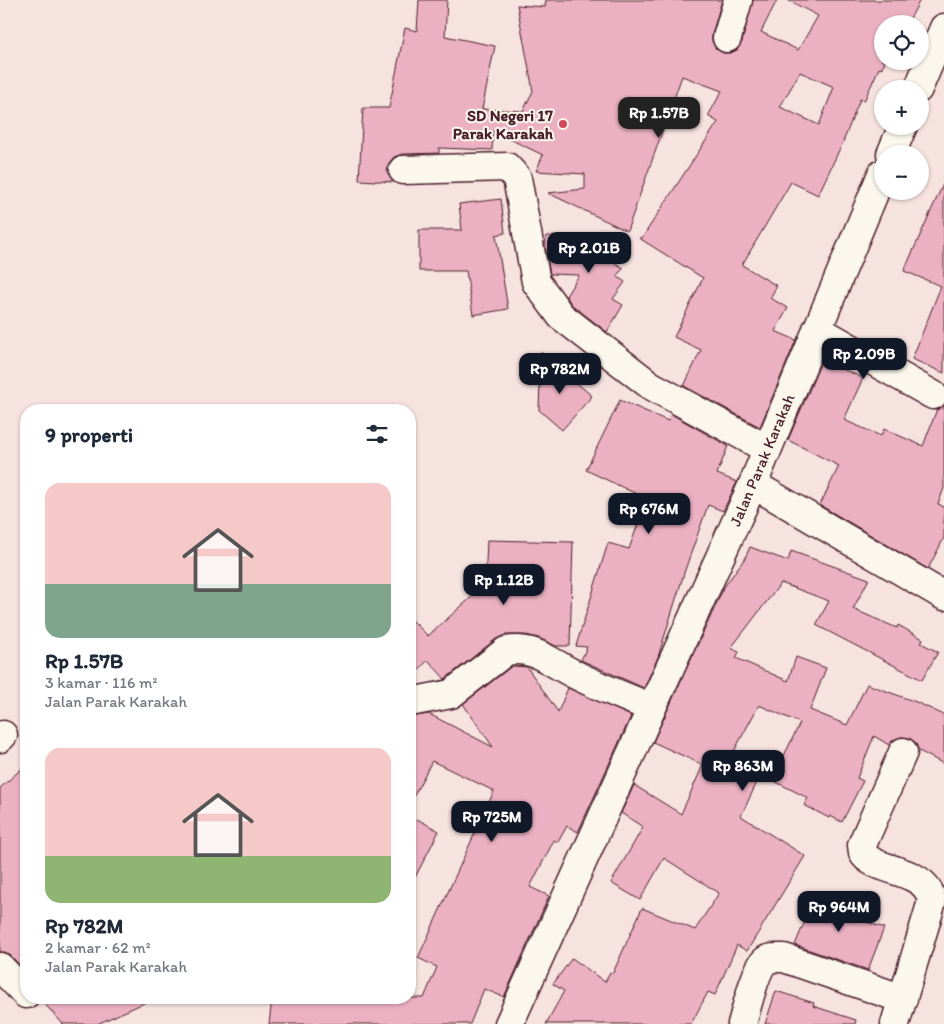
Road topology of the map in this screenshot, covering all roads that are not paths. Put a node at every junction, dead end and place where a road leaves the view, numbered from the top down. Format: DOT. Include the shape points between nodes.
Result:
graph roads {
  1 [pos="738,0"];
  2 [pos="944,28"];
  3 [pos="727,38"];
  4 [pos="922,80"];
  5 [pos="403,170"];
  6 [pos="874,193"];
  7 [pos="817,329"];
  8 [pos="933,395"];
  9 [pos="767,449"];
  10 [pos="753,484"];
  11 [pos="944,596"];
  12 [pos="416,701"];
  13 [pos="652,708"];
  14 [pos="904,752"];
  15 [pos="0,968"];
  16 [pos="20,988"];
  17 [pos="898,1012"];
  18 [pos="509,1024"];
  19 [pos="742,1024"];
  1 -- 3 [label="street"];
  2 -- 4 [label="street"];
  5 -- 9 [label="street" via="507,167 517,178 536,282 561,316 650,385"];
  6 -- 7 [label="street, Jalan Parak Karakah"];
  7 -- 8 [label="street"];
  7 -- 9 [label="street, Jalan Parak Karakah"];
  9 -- 10 [label="street, Jalan Parak Karakah"];
  10 -- 11 [label="street"];
  10 -- 13 [label="street, Jalan Parak Karakah"];
  12 -- 13 [label="street" via="451,694 506,651 517,649 528,650 573,674"];
  13 -- 18 [label="street, Jalan Parak Karakah"];
  14 -- 17 [label="street" via="862,845 870,860 922,882 932,901"];
  15 -- 16 [label="street"];
  17 -- 19 [label="street" via="784,958 772,958 765,961 759,970"];
}
